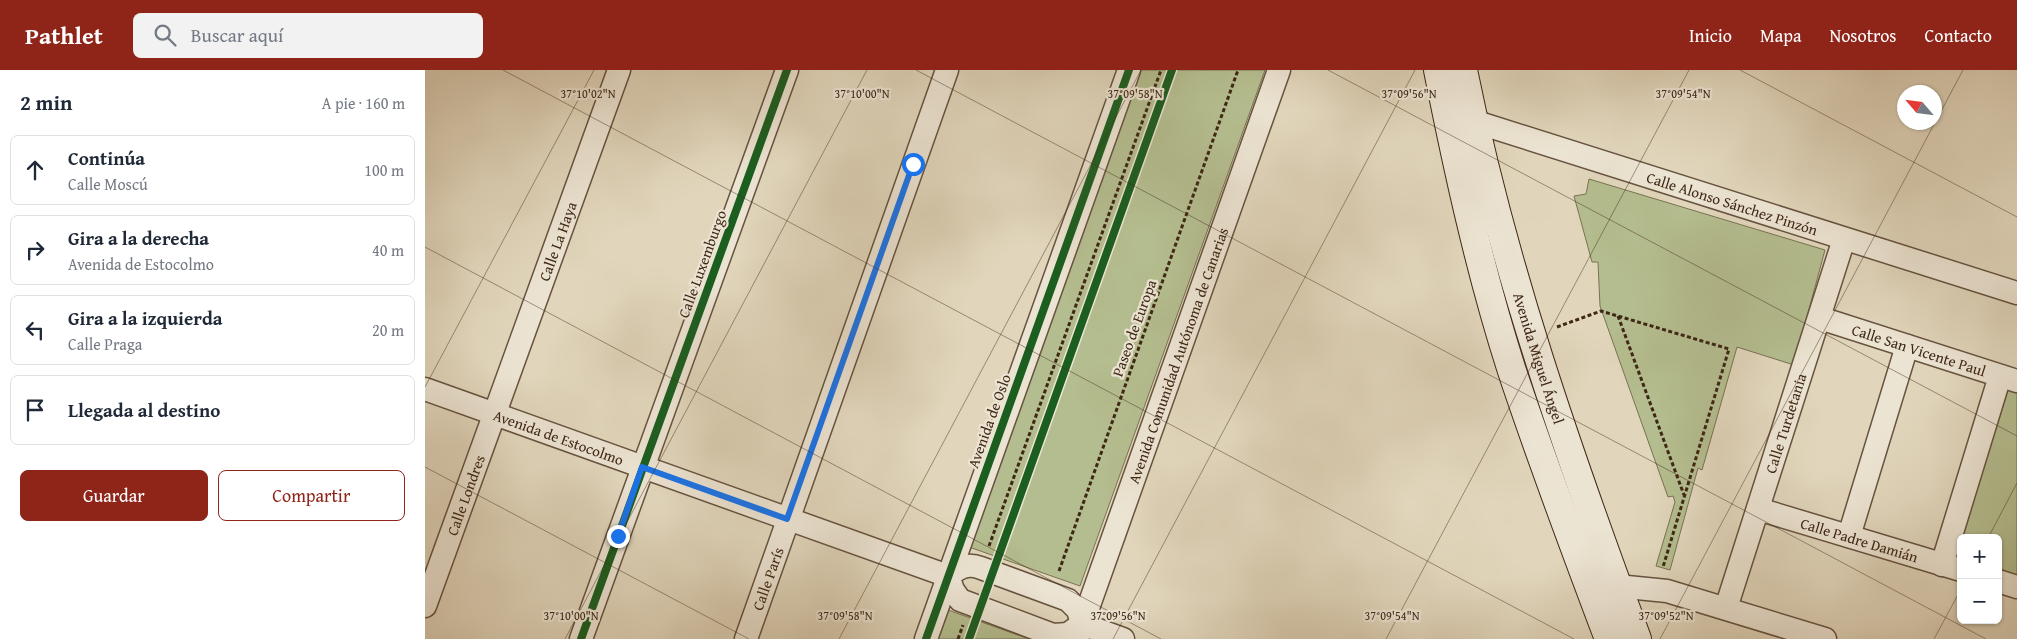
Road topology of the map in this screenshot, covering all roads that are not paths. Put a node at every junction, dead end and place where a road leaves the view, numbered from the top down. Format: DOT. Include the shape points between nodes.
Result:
graph roads {
  1 [pos="619,70"];
  2 [pos="787,70"];
  3 [pos="947,70"];
  4 [pos="1129,70"];
  5 [pos="1279,70"];
  6 [pos="1438,70"];
  7 [pos="1463,70"];
  8 [pos="1460,120"];
  9 [pos="1844,239"];
  10 [pos="2017,293"];
  11 [pos="1820,318"];
  12 [pos="1907,346"];
  13 [pos="2009,378"];
  14 [pos="425,389"];
  15 [pos="493,413"];
  16 [pos="642,467"];
  17 [pos="1758,509"];
  18 [pos="787,519"];
  19 [pos="1849,536"];
  20 [pos="1951,567"];
  21 [pos="948,576"];
  22 [pos="2002,582"];
  23 [pos="1617,586"];
  24 [pos="2017,587"];
  25 [pos="425,606"];
  26 [pos="1726,608"];
  27 [pos="1079,632"];
  28 [pos="581,639"];
  29 [pos="746,639"];
  30 [pos="925,639"];
  31 [pos="1123,639"];
  32 [pos="1609,639"];
  33 [pos="1637,639"];
  34 [pos="1825,639"];
  1 -- 15 [label="street, Calle La Haya"];
  2 -- 16 [label="street, Calle Luxemburgo"];
  3 -- 18 [label="street, Calle París"];
  4 -- 21 [label="street, Avenida de Oslo"];
  5 -- 27 [label="street, Avenida Comunidad Autónoma de Canarias"];
  6 -- 8 [label="street, Avenida Miguel Ángel"];
  7 -- 8 [label="street, Avenida Miguel Ángel"];
  8 -- 9 [label="street, Calle Alonso Sánchez Pinzón"];
  8 -- 23 [label="street, Avenida Miguel Ángel" via="1490,195 1531,337"];
  8 -- 32 [label="street, Avenida Miguel Ángel" via="1484,275 1511,367"];
  9 -- 10 [label="street, Calle Alonso Sánchez Pinzón"];
  9 -- 11 [label="street, Calle Turdetania"];
  11 -- 12 [label="street, Calle San Vicente Paul"];
  11 -- 17 [label="street, Calle Turdetania"];
  12 -- 13 [label="street, Calle San Vicente Paul"];
  12 -- 19 [label="street"];
  13 -- 20 [label="street"];
  14 -- 15 [label="street, Avenida de Estocolmo"];
  15 -- 16 [label="street, Avenida de Estocolmo"];
  15 -- 25 [label="street, Calle Londres"];
  16 -- 18 [label="street, Avenida de Estocolmo"];
  16 -- 28 [label="street, Calle Luxemburgo"];
  17 -- 19 [label="street, Calle Padre Damián"];
  17 -- 26 [label="street, Calle Turdetania"];
  18 -- 21 [label="street, Avenida de Estocolmo"];
  18 -- 29 [label="street, Calle París"];
  19 -- 20 [label="street, Calle Padre Damián"];
  21 -- 27 [label="street" via="960,600 1053,635"];
  21 -- 27 [label="street" via="960,567 972,565 1068,600 1078,610"];
  21 -- 30 [label="street, Avenida de Oslo"];
  22 -- 24 [label="street"];
  23 -- 26 [label="street" via="1656,589"];
  23 -- 33 [label="street, Avenida Miguel Ángel"];
  26 -- 34 [label="street"];
  27 -- 31 [label="street"];
}
